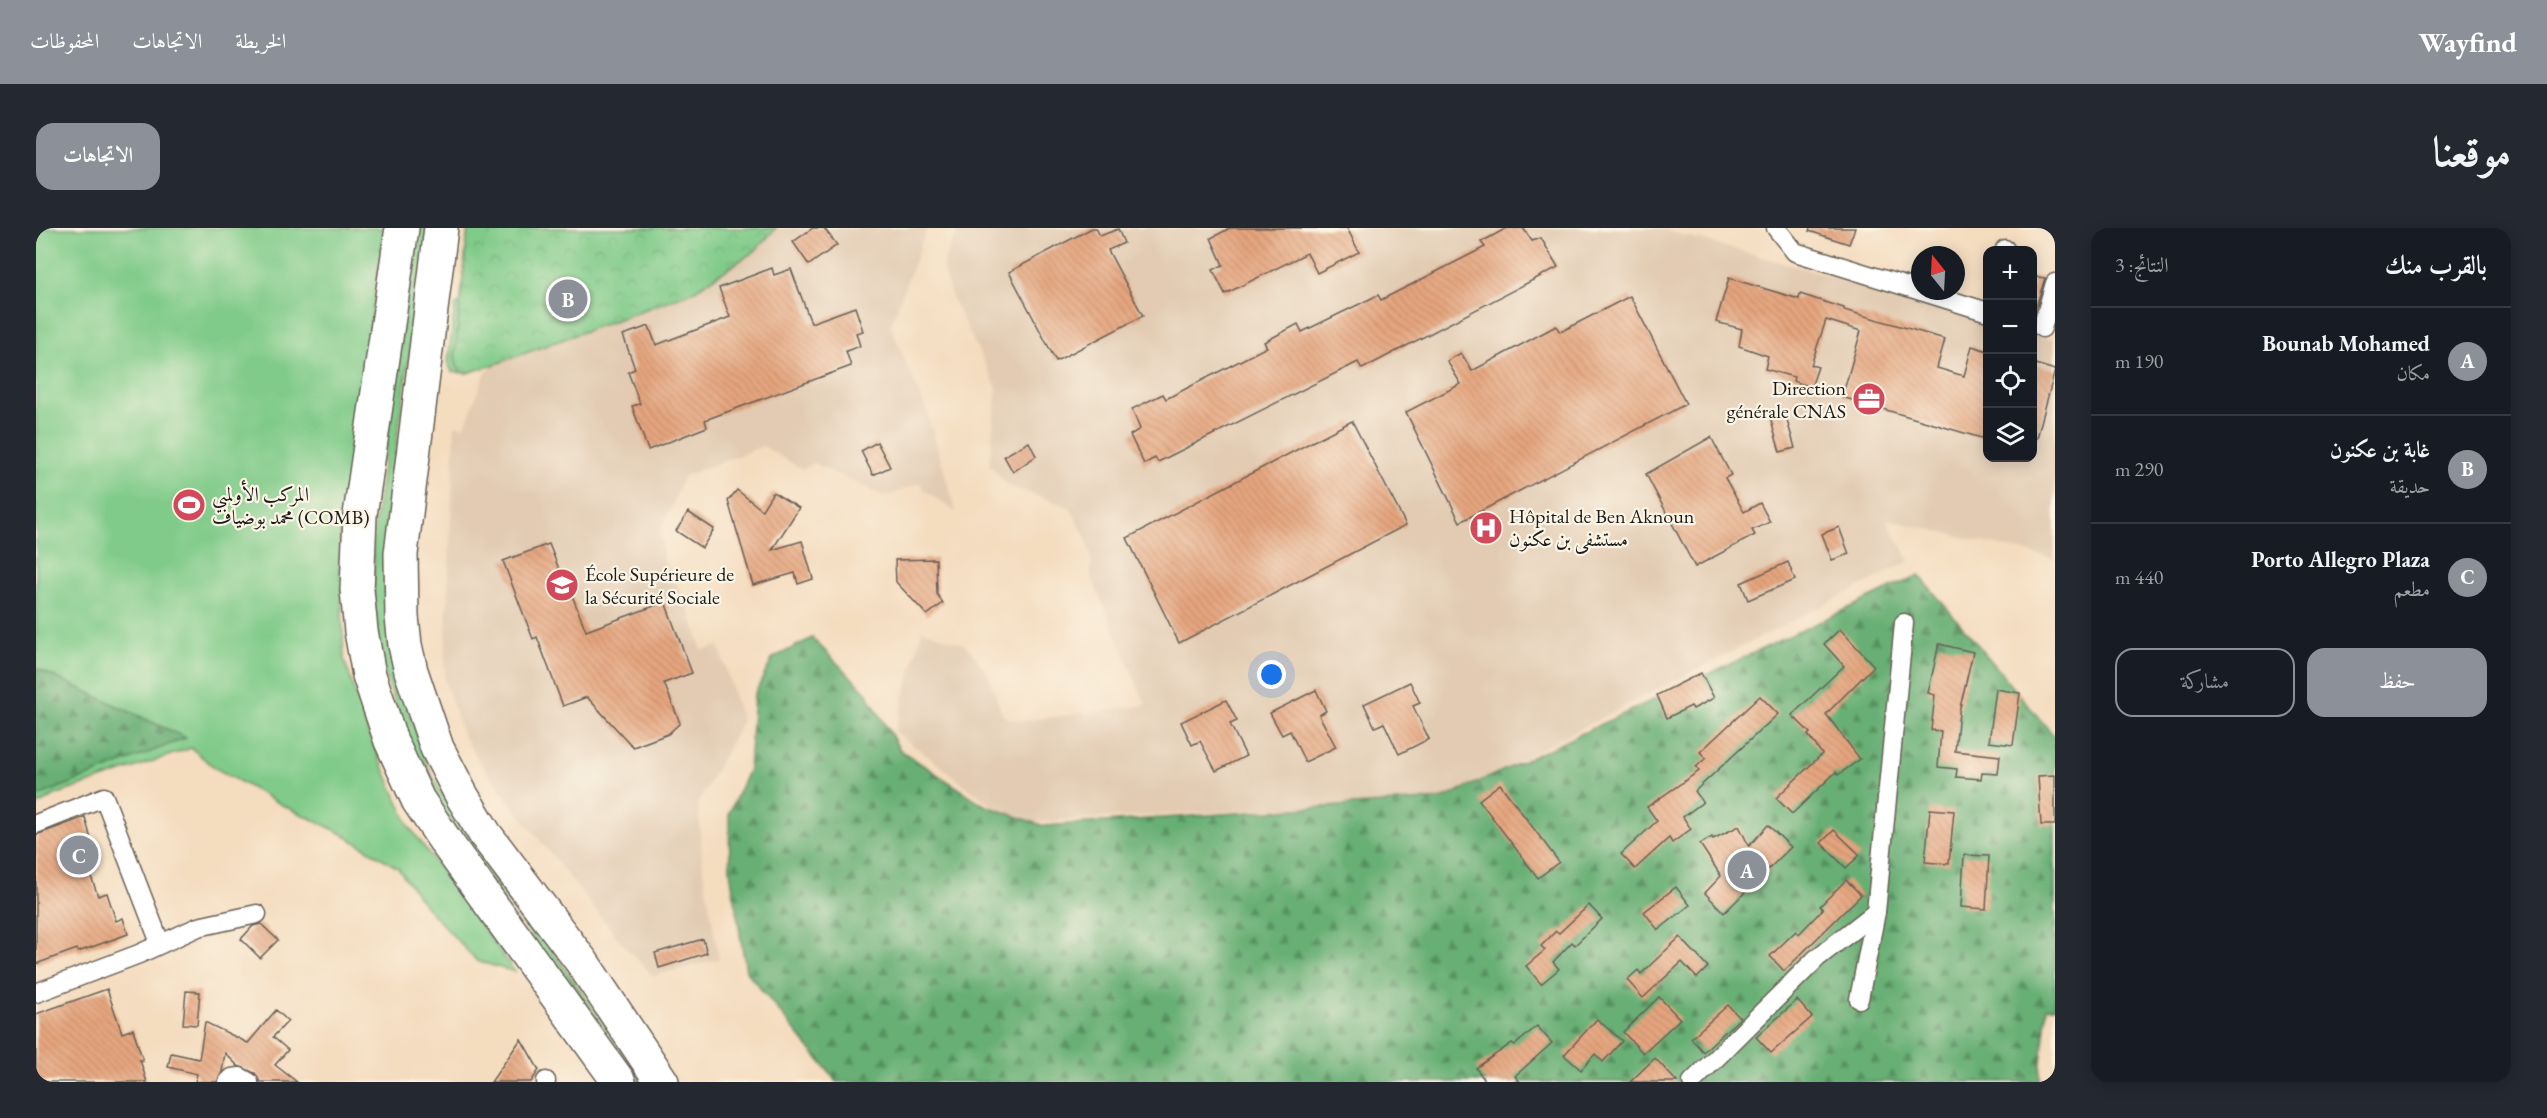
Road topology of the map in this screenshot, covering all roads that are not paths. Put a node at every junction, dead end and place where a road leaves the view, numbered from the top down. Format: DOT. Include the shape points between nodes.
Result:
graph roads {
  1 [pos="402,228"];
  2 [pos="441,228"];
  3 [pos="1776,228"];
  4 [pos="2055,283"];
  5 [pos="1983,310"];
  6 [pos="2043,328"];
  7 [pos="1904,623"];
  8 [pos="36,824"];
  9 [pos="1876,912"];
  10 [pos="257,914"];
  11 [pos="160,943"];
  12 [pos="582,962"];
  13 [pos="36,993"];
  14 [pos="1859,999"];
  15 [pos="611,1074"];
  16 [pos="228,1082"];
  17 [pos="249,1082"];
  18 [pos="662,1082"];
  19 [pos="685,1082"];
  20 [pos="1692,1082"];
  1 -- 15 [label="highway" via="360,514 357,590 369,675 391,741 418,800"];
  2 -- 12 [label="highway" via="402,534 405,645 430,732 462,796 485,834"];
  3 -- 5 [label="street" via="1794,252"];
  4 -- 6 [label="street"];
  7 -- 9 [label="street"];
  8 -- 11 [label="street" via="104,797"];
  9 -- 14 [label="street"];
  9 -- 20 [label="street" via="1817,958"];
  10 -- 11 [label="street" via="198,927"];
  11 -- 13 [label="street"];
  12 -- 18 [label="highway"];
  12 -- 19 [label="highway"];
  16 -- 17 [label="street" via="240,1077"];
}
